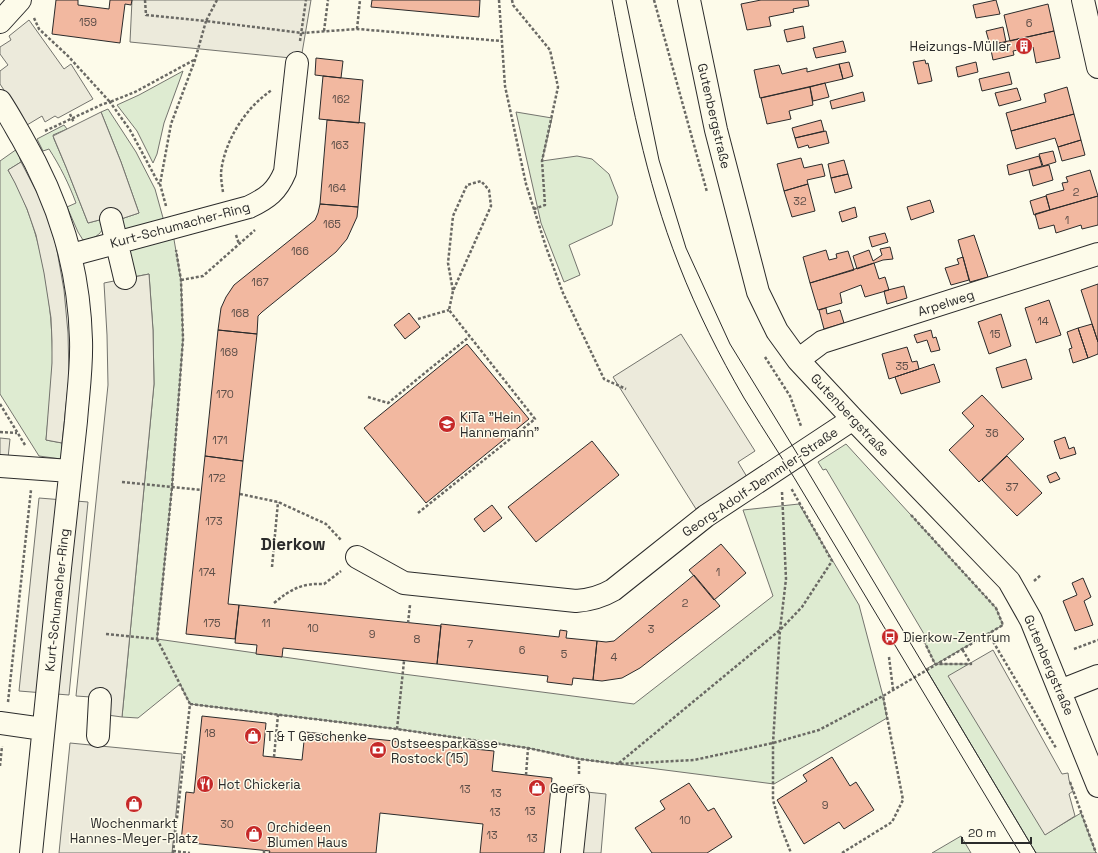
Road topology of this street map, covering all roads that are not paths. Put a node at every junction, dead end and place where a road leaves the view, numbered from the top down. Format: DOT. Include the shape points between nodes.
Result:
graph roads {
  1 [pos="689,0"];
  2 [pos="1083,0"];
  3 [pos="1098,67"];
  4 [pos="296,71"];
  5 [pos="0,101"];
  6 [pos="111,218"];
  7 [pos="117,242"];
  8 [pos="1098,254"];
  9 [pos="71,255"];
  10 [pos="125,278"];
  11 [pos="798,360"];
  12 [pos="853,420"];
  13 [pos="0,466"];
  14 [pos="70,471"];
  15 [pos="357,557"];
  16 [pos="1098,676"];
  17 [pos="1060,691"];
  18 [pos="100,699"];
  19 [pos="3,723"];
  20 [pos="43,729"];
  21 [pos="98,736"];
  22 [pos="1098,786"];
  23 [pos="578,796"];
  24 [pos="31,853"];
  25 [pos="572,853"];
  1 -- 11 [label="street, Gutenbergstraße" via="716,130 758,292 777,331"];
  2 -- 3 [label="street"];
  4 -- 7 [label="street, Kurt-Schumacher-Ring" via="285,172 273,192 249,207"];
  5 -- 9 [label="street, Kurt-Schumacher-Ring" via="47,184"];
  6 -- 7 [label="street"];
  7 -- 9 [label="street, Kurt-Schumacher-Ring"];
  7 -- 10 [label="street"];
  8 -- 11 [label="street, Arpelweg" via="822,342"];
  9 -- 14 [label="street, Kurt-Schumacher-Ring" via="81,340 80,382"];
  11 -- 12 [label="street, Gutenbergstraße"];
  12 -- 15 [label="street, Georg-Adolf-Demmler-Straße" via="706,516 613,590 589,600 576,601 404,583"];
  12 -- 17 [label="street, Gutenbergstraße" via="1010,581 1031,620"];
  13 -- 14 [label="street"];
  14 -- 20 [label="street, Kurt-Schumacher-Ring"];
  16 -- 17 [label="street"];
  17 -- 22 [label="street, Gutenbergstraße"];
  18 -- 21 [label="street"];
  19 -- 20 [label="street"];
  20 -- 24 [label="street, Kurt-Schumacher-Ring"];
  23 -- 25 [label="street"];
}
